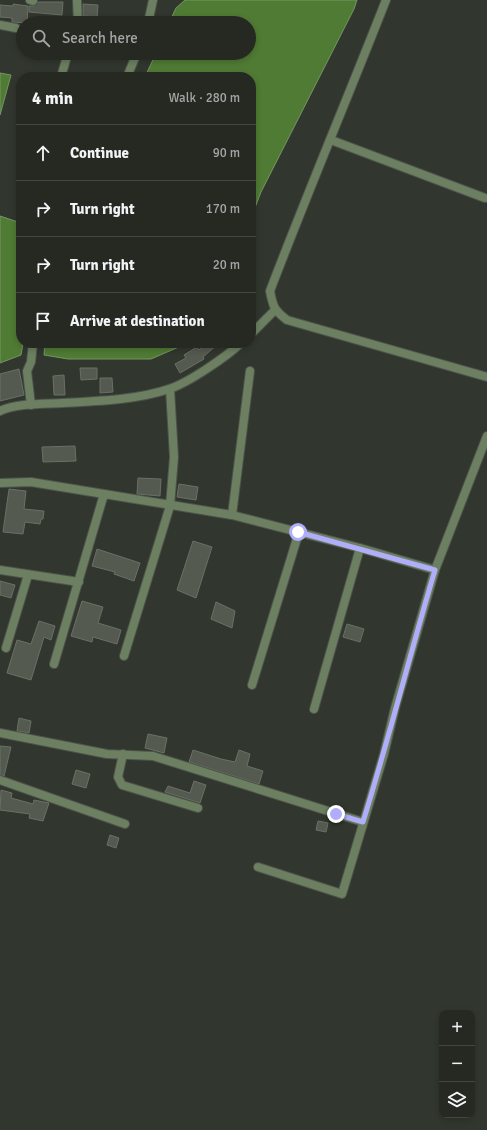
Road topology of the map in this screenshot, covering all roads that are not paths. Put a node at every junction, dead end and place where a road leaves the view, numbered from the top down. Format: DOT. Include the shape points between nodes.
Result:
graph roads {
  1 [pos="77,0"];
  2 [pos="153,0"];
  3 [pos="386,0"];
  4 [pos="78,16"];
  5 [pos="150,16"];
  6 [pos="0,25"];
  7 [pos="16,28"];
  8 [pos="66,60"];
  9 [pos="134,60"];
  10 [pos="62,72"];
  11 [pos="130,72"];
  12 [pos="331,140"];
  13 [pos="486,198"];
  14 [pos="275,310"];
  15 [pos="256,329"];
  16 [pos="32,348"];
  17 [pos="234,348"];
  18 [pos="250,371"];
  19 [pos="487,377"];
  20 [pos="170,389"];
  21 [pos="31,404"];
  22 [pos="0,411"];
  23 [pos="487,436"];
  24 [pos="0,483"];
  25 [pos="104,494"];
  26 [pos="170,506"];
  27 [pos="232,515"];
  28 [pos="298,532"];
  29 [pos="360,548"];
  30 [pos="0,570"];
  31 [pos="435,570"];
  32 [pos="28,575"];
  33 [pos="79,582"];
  34 [pos="6,648"];
  35 [pos="124,656"];
  36 [pos="54,664"];
  37 [pos="252,685"];
  38 [pos="314,709"];
  39 [pos="0,733"];
  40 [pos="123,754"];
  41 [pos="0,780"];
  42 [pos="198,808"];
  43 [pos="363,822"];
  44 [pos="125,824"];
  45 [pos="258,867"];
  1 -- 4 [label="street"];
  2 -- 5 [label="street"];
  3 -- 12 [label="street"];
  6 -- 7 [label="street"];
  8 -- 10 [label="street"];
  9 -- 11 [label="street"];
  12 -- 13 [label="street"];
  12 -- 14 [label="street" via="270,291"];
  14 -- 15 [label="street"];
  14 -- 19 [label="street" via="287,320"];
  16 -- 21 [label="street" via="27,372"];
  17 -- 20 [label="street" via="205,370"];
  18 -- 27 [label="street"];
  20 -- 21 [label="street" via="112,399"];
  20 -- 26 [label="street" via="174,457"];
  21 -- 22 [label="street"];
  23 -- 31 [label="street"];
  24 -- 25 [label="street" via="31,482"];
  25 -- 26 [label="street"];
  25 -- 33 [label="street"];
  26 -- 27 [label="street"];
  26 -- 35 [label="street"];
  27 -- 28 [label="street"];
  28 -- 29 [label="street"];
  28 -- 37 [label="street"];
  29 -- 31 [label="street"];
  29 -- 38 [label="street"];
  30 -- 32 [label="street"];
  31 -- 43 [label="street"];
  32 -- 33 [label="street"];
  32 -- 34 [label="street"];
  33 -- 36 [label="street"];
  39 -- 40 [label="street" via="107,754"];
  40 -- 42 [label="street" via="118,777 122,785"];
  40 -- 43 [label="street" via="153,756"];
  41 -- 44 [label="street"];
  43 -- 45 [label="street" via="342,894"];
}
